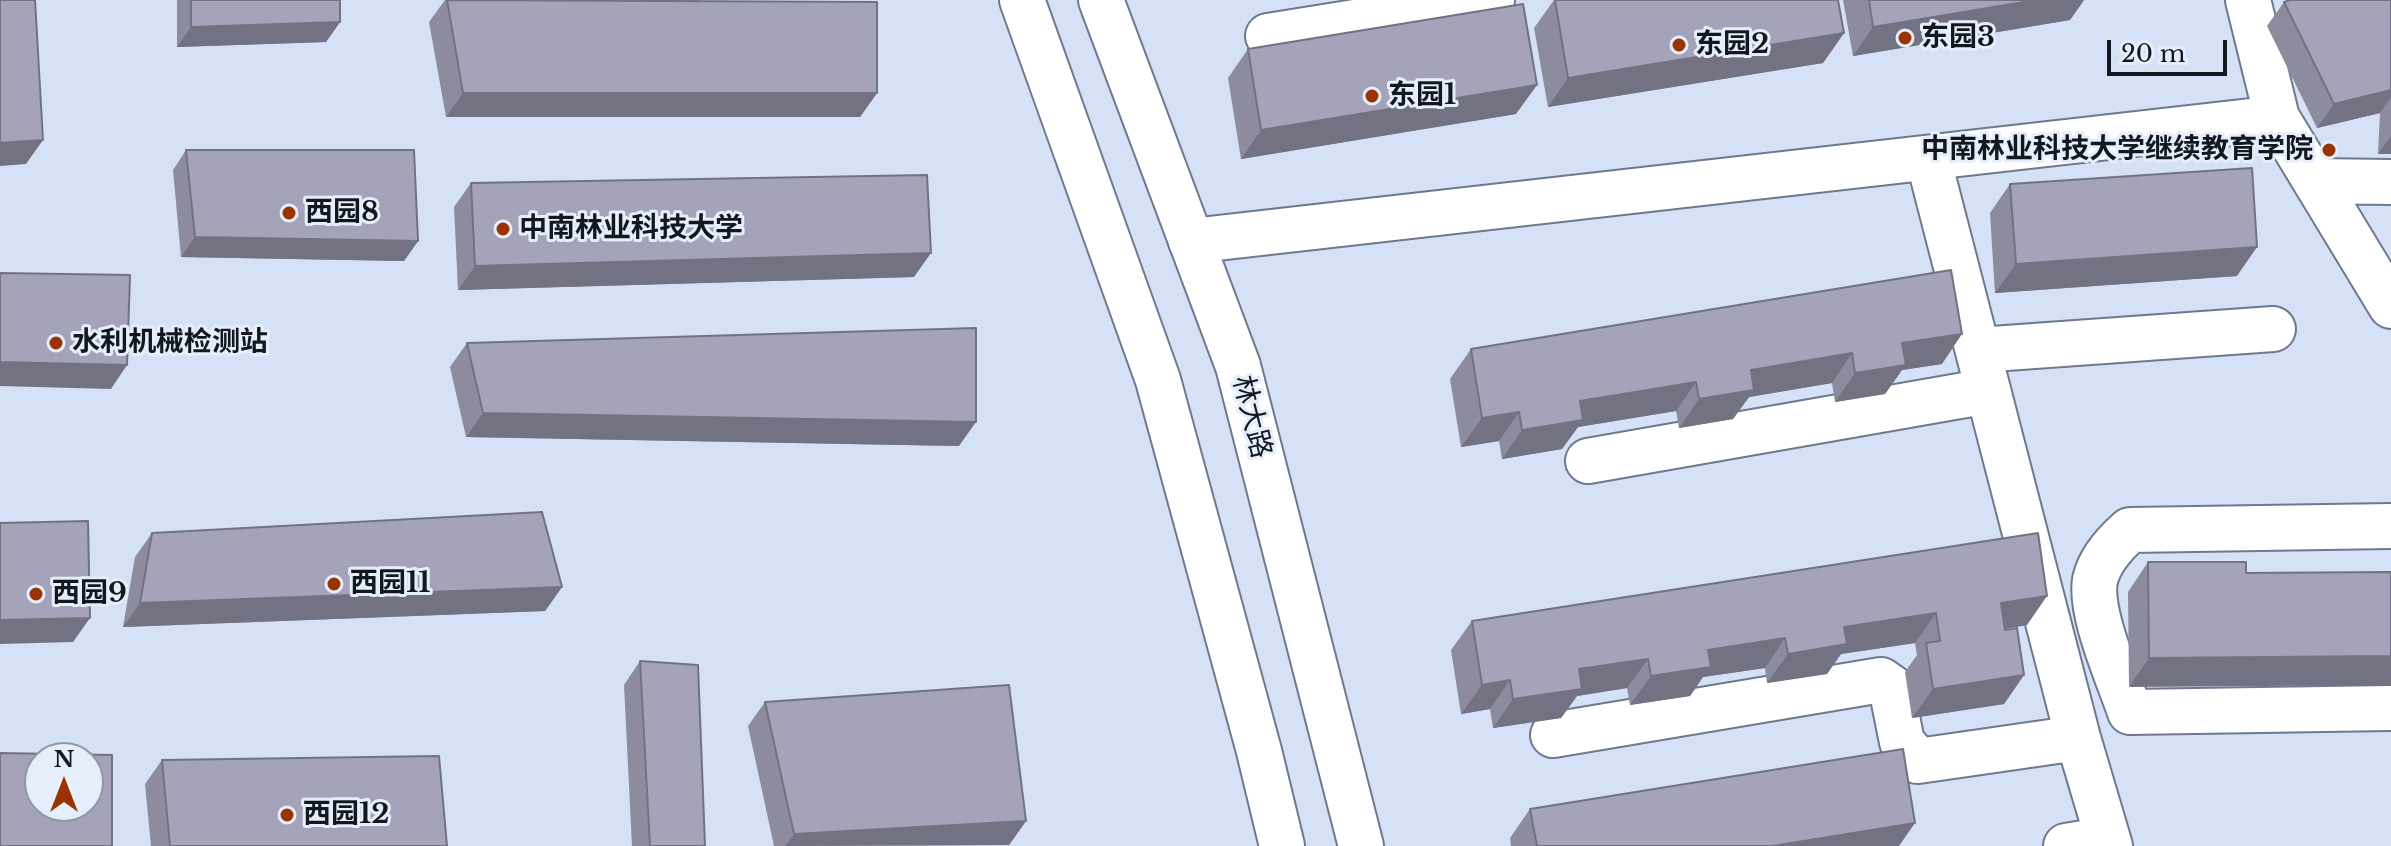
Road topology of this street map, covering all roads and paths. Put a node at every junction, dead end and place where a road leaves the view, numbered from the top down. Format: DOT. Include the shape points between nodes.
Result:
graph roads {
  1 [pos="1022,0"];
  2 [pos="1101,0"];
  3 [pos="1492,0"];
  4 [pos="2248,0"];
  5 [pos="1268,36"];
  6 [pos="2277,118"];
  7 [pos="1928,158"];
  8 [pos="2315,181"];
  9 [pos="2391,182"];
  10 [pos="1191,241"];
  11 [pos="2391,306"];
  12 [pos="2273,329"];
  13 [pos="1983,370"];
  14 [pos="1588,461"];
  15 [pos="2391,526"];
  16 [pos="2391,708"];
  17 [pos="1553,735"];
  18 [pos="2078,738"];
  19 [pos="2095,844"];
  20 [pos="1282,846"];
  21 [pos="1361,846"];
  1 -- 20 [label="main road" via="1158,380"];
  2 -- 10 [label="main road, 林大路"];
  3 -- 5 [label="main road"];
  4 -- 6 [label="main road"];
  6 -- 7 [label="main road"];
  6 -- 8 [label="main road"];
  7 -- 10 [label="main road"];
  7 -- 13 [label="main road"];
  8 -- 9 [label="main road"];
  8 -- 11 [label="main road"];
  10 -- 21 [label="main road, 林大路" via="1238,366"];
  12 -- 13 [label="main road"];
  13 -- 14 [label="main road"];
  13 -- 18 [label="main road"];
  15 -- 16 [label="main road" via="2130,530 2111,547 2095,580 2097,618 2130,712"];
  17 -- 18 [label="main road" via="1881,680 1891,687 1902,742 1918,761"];
  18 -- 19 [label="main road"];
}
